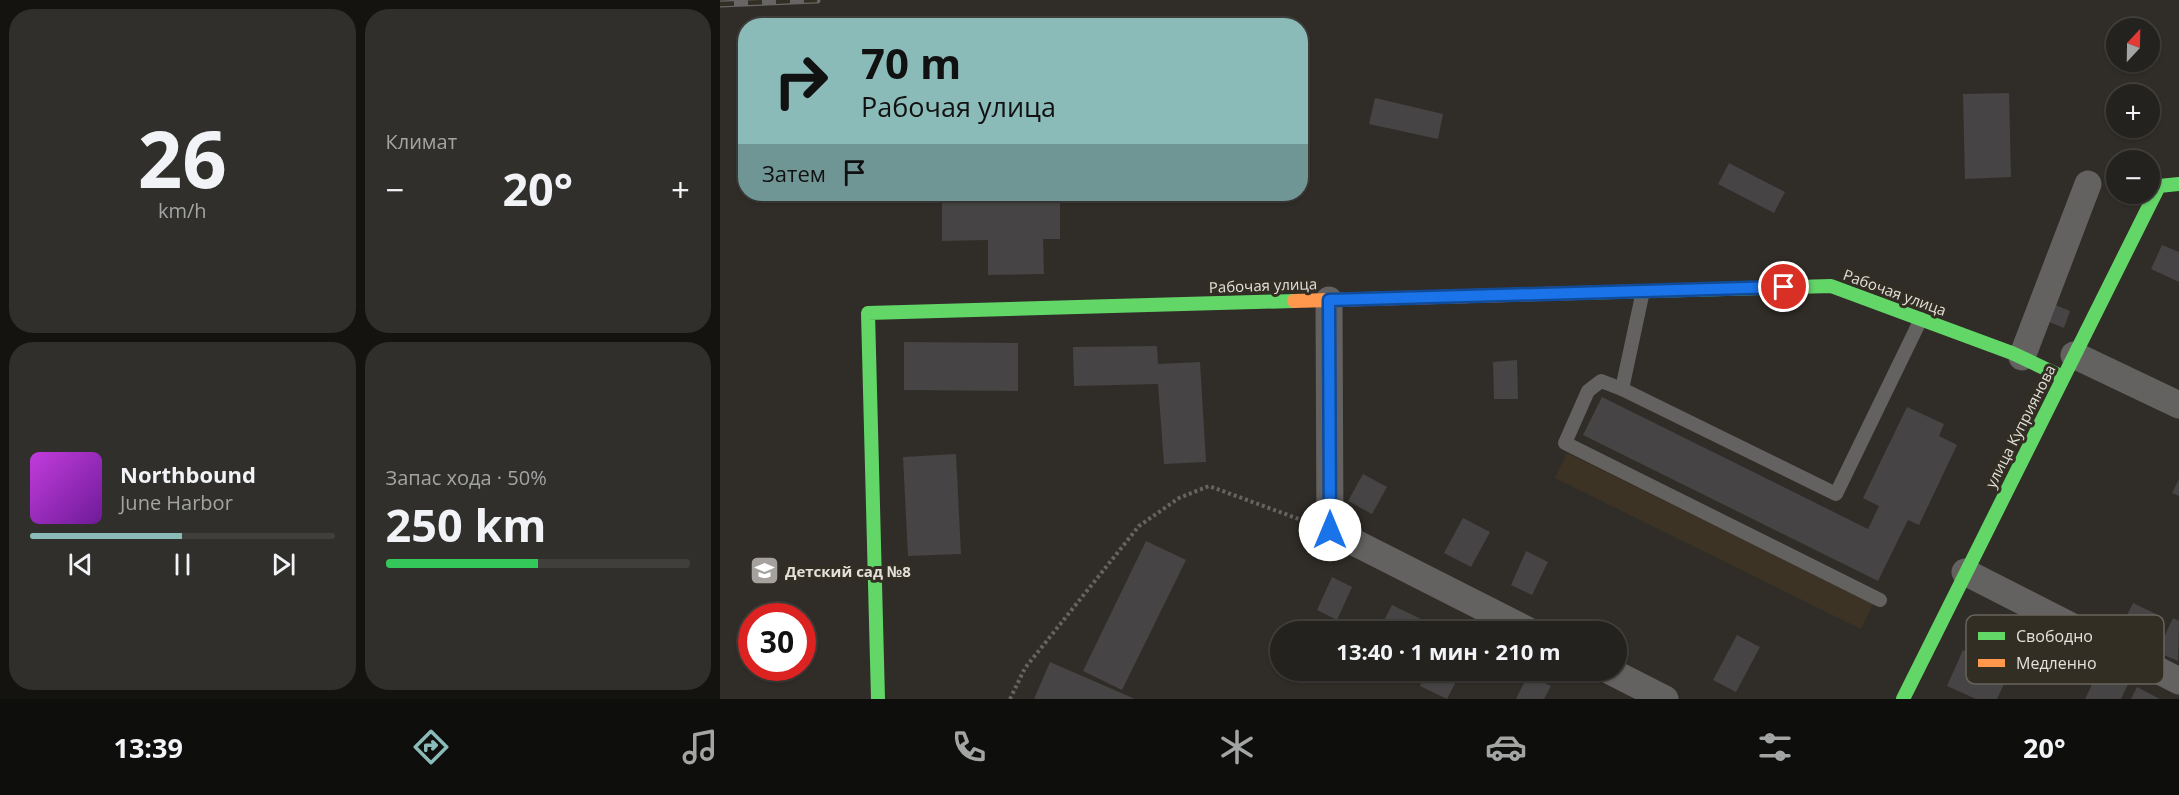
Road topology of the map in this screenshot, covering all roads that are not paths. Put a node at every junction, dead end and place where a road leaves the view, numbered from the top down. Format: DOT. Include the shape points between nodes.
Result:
graph roads {
  1 [pos="2088,184"];
  2 [pos="2179,184"];
  3 [pos="1642,291"];
  4 [pos="1329,300"];
  5 [pos="1921,319"];
  6 [pos="2022,357"];
  7 [pos="2069,366"];
  8 [pos="1622,389"];
  9 [pos="2179,405"];
  10 [pos="1965,572"];
  11 [pos="1880,600"];
  12 [pos="2049,615"];
  13 [pos="1509,621"];
  14 [pos="2164,673"];
  15 [pos="1627,680"];
  16 [pos="2179,681"];
  17 [pos="878,699"];
  18 [pos="1665,699"];
  19 [pos="1903,699"];
  1 -- 6 [label="street"];
  2 -- 7 [label="street, улица Куприянова" via="2159,186"];
  3 -- 4 [label="street, Рабочая улица"];
  3 -- 5 [label="street, Рабочая улица" via="1831,286"];
  3 -- 8 [label="lane"];
  4 -- 13 [label="street" via="1330,530"];
  4 -- 17 [label="street, Рабочая улица" via="868,313"];
  5 -- 6 [label="street, Рабочая улица"];
  5 -- 8 [label="lane" via="1836,494"];
  6 -- 7 [label="street, Рабочая улица"];
  7 -- 9 [label="street"];
  7 -- 10 [label="street, улица Куприянова"];
  8 -- 11 [label="lane" via="1601,381 1588,391 1565,442"];
  10 -- 12 [label="street"];
  10 -- 19 [label="street, улица Куприянова"];
  14 -- 16 [label="street"];
  15 -- 18 [label="street"];
}
